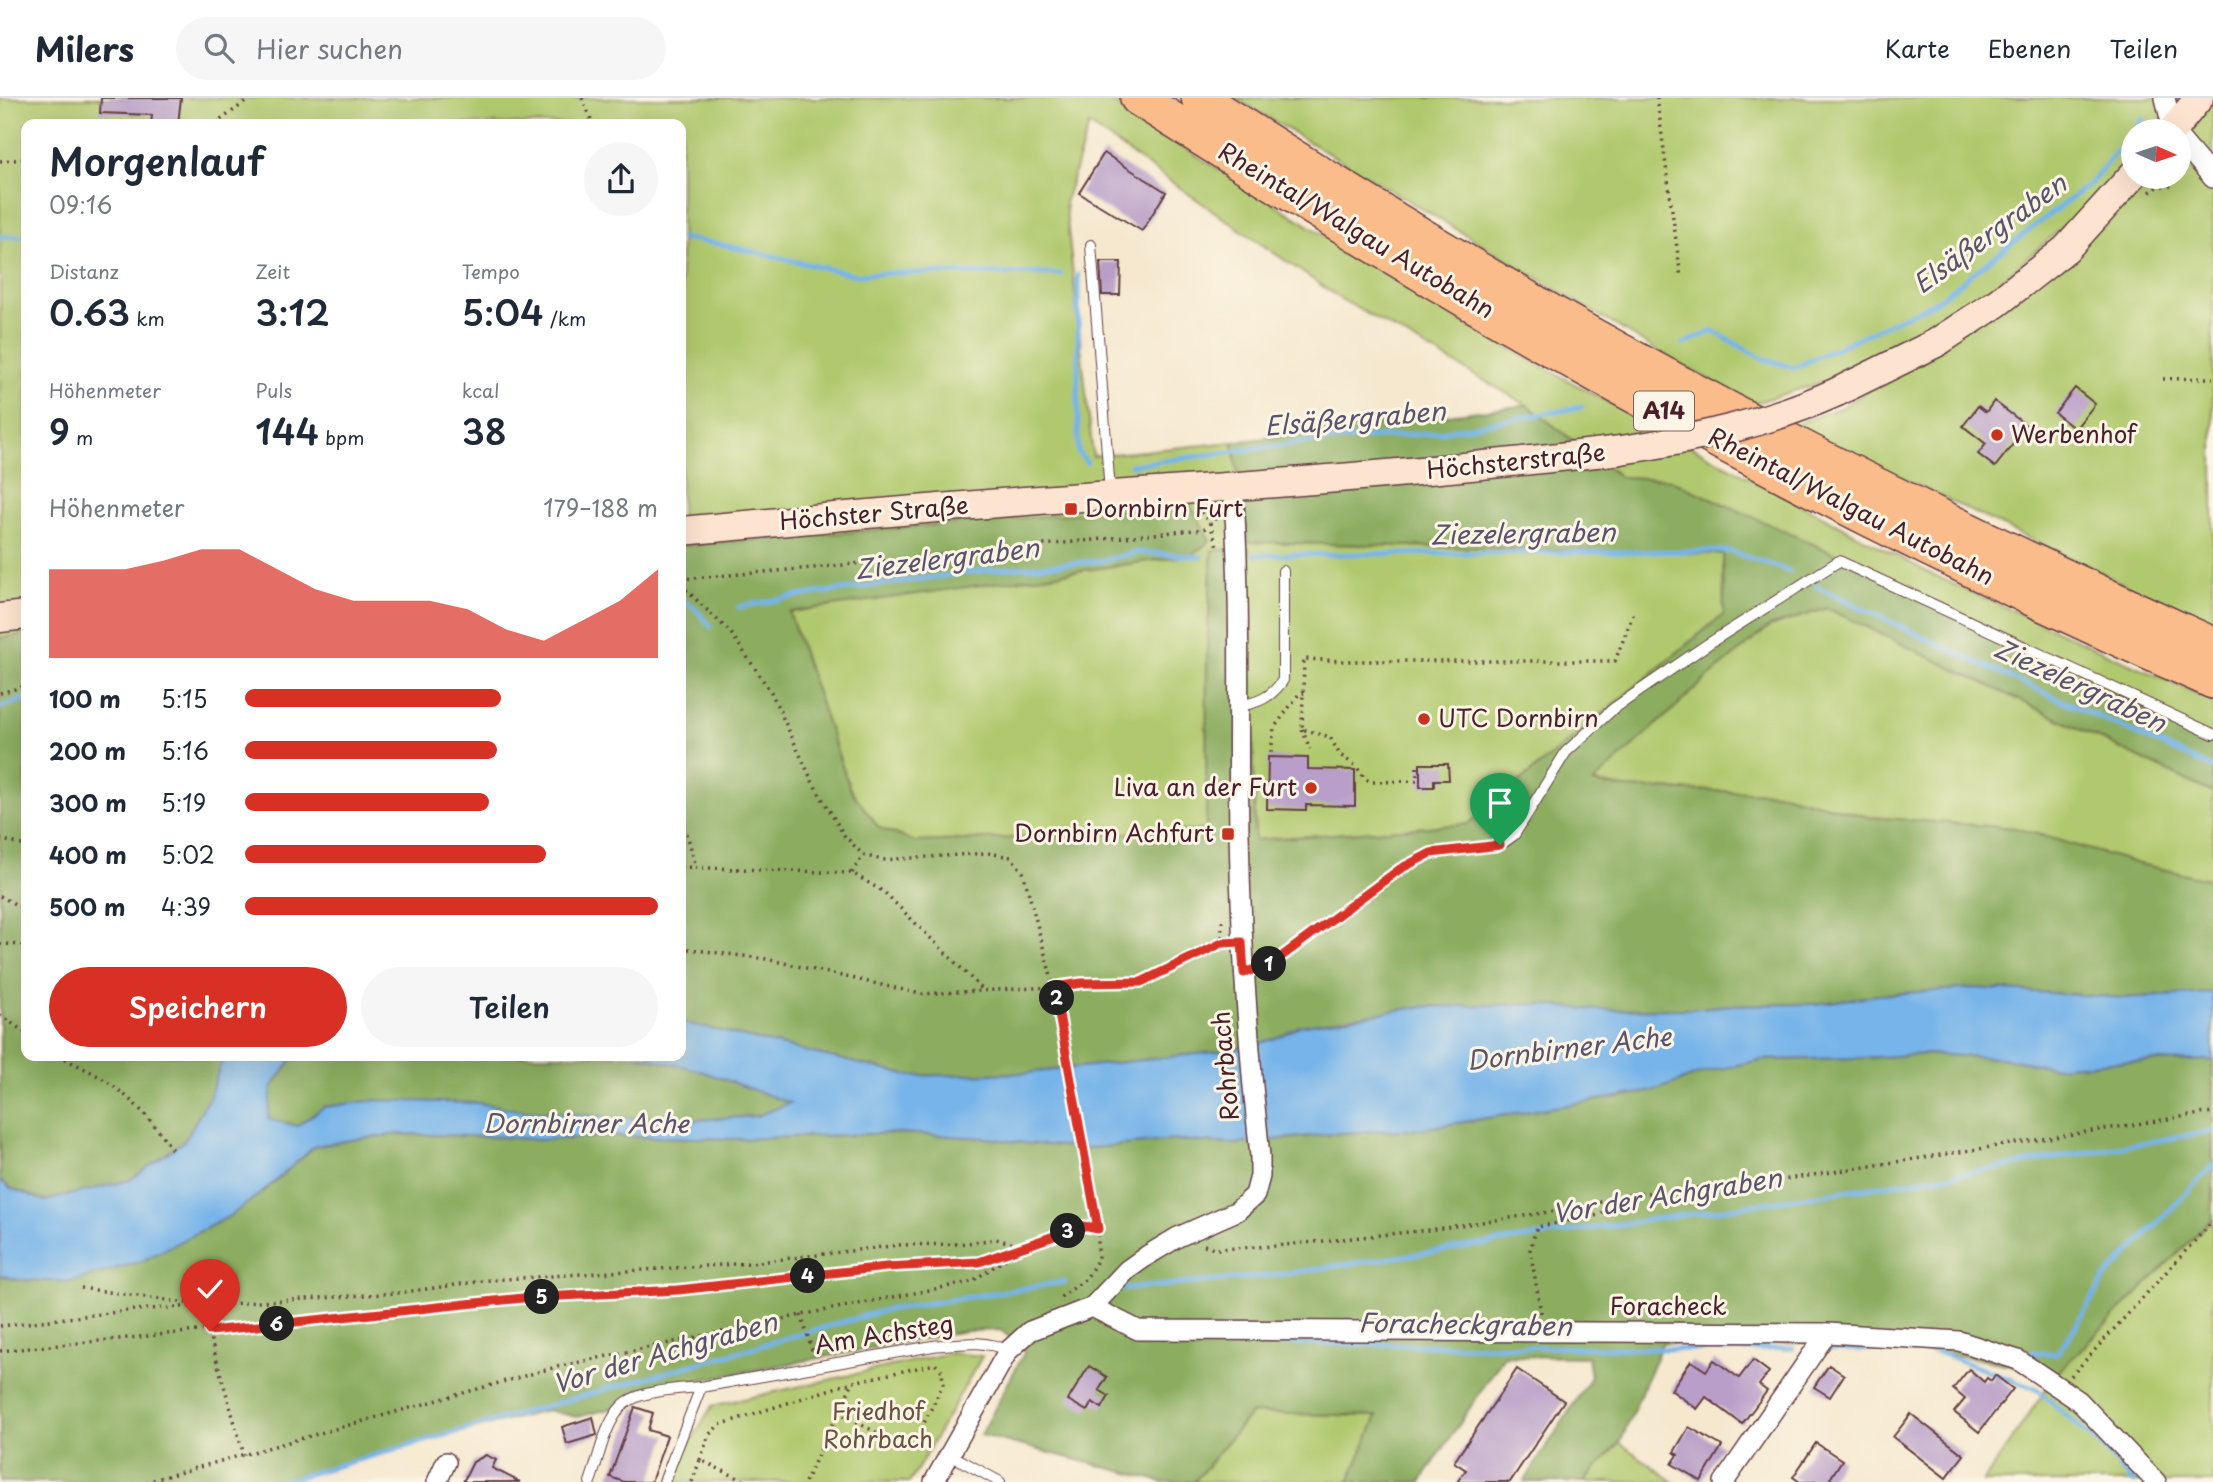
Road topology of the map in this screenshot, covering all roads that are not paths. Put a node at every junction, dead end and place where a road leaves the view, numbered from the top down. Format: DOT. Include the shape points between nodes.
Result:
graph roads {
  1 [pos="1138,98"];
  2 [pos="1199,98"];
  3 [pos="2165,98"];
  4 [pos="2199,98"];
  5 [pos="2170,119"];
  6 [pos="2182,119"];
  7 [pos="2191,152"];
  8 [pos="2213,178"];
  9 [pos="2121,188"];
  10 [pos="1091,246"];
  11 [pos="1233,486"];
  12 [pos="1110,496"];
  13 [pos="1068,498"];
  14 [pos="686,531"];
  15 [pos="1283,571"];
  16 [pos="21,616"];
  17 [pos="0,618"];
  18 [pos="2213,645"];
  19 [pos="2213,681"];
  20 [pos="1238,706"];
  21 [pos="2213,734"];
  22 [pos="1244,973"];
  23 [pos="1092,1307"];
  24 [pos="1827,1333"];
  25 [pos="1008,1351"];
  26 [pos="701,1387"];
  27 [pos="949,1454"];
  28 [pos="446,1462"];
  29 [pos="437,1482"];
  30 [pos="590,1482"];
  31 [pos="664,1482"];
  32 [pos="934,1482"];
  33 [pos="1000,1482"];
  34 [pos="1724,1482"];
  35 [pos="2156,1482"];
  1 -- 19 [label="highway, Rheintal/Walgau Autobahn / A14" via="1383,251 1643,401 1936,551"];
  2 -- 18 [label="highway, Rheintal/Walgau Autobahn / A14" via="1484,272 1671,378 1965,529"];
  3 -- 5 [label="street"];
  4 -- 6 [label="main road"];
  7 -- 8 [label="street"];
  9 -- 11 [label="main road, Höchsterstraße, bridge" via="2066,249 1997,303 1936,343 1799,409 1690,440 1621,450"];
  10 -- 12 [label="lane"];
  11 -- 12 [label="main road, Höchsterstraße"];
  11 -- 20 [label="street, Rohrbach"];
  12 -- 13 [label="main road, Höchsterstraße"];
  13 -- 14 [label="main road, Höchster Straße"];
  15 -- 20 [label="lane" via="1283,680 1275,692"];
  16 -- 17 [label="main road"];
  20 -- 22 [label="street, Rohrbach"];
  21 -- 22 [label="lane" via="1839,561 1613,709 1566,752 1514,835 1500,845 1431,853 1400,869 1274,962"];
  22 -- 23 [label="street, Rohrbach" via="1260,1176 1255,1195 1237,1211 1178,1237 1127,1270"];
  23 -- 24 [label="street, Foracheck" via="1138,1330"];
  23 -- 25 [label="street, Rohrbach" via="1030,1331"];
  24 -- 34 [label="street"];
  24 -- 35 [label="street, Foracheck" via="1959,1341 2018,1360 2079,1401"];
  25 -- 26 [label="lane, Am Achsteg" via="969,1342"];
  25 -- 27 [label="street, Rohrbach"];
  26 -- 30 [label="lane, Am Achsteg" via="651,1393 623,1404 611,1422"];
  26 -- 31 [label="lane"];
  27 -- 32 [label="street, Rohrbach"];
  27 -- 33 [label="lane"];
  28 -- 29 [label="street"];
}
